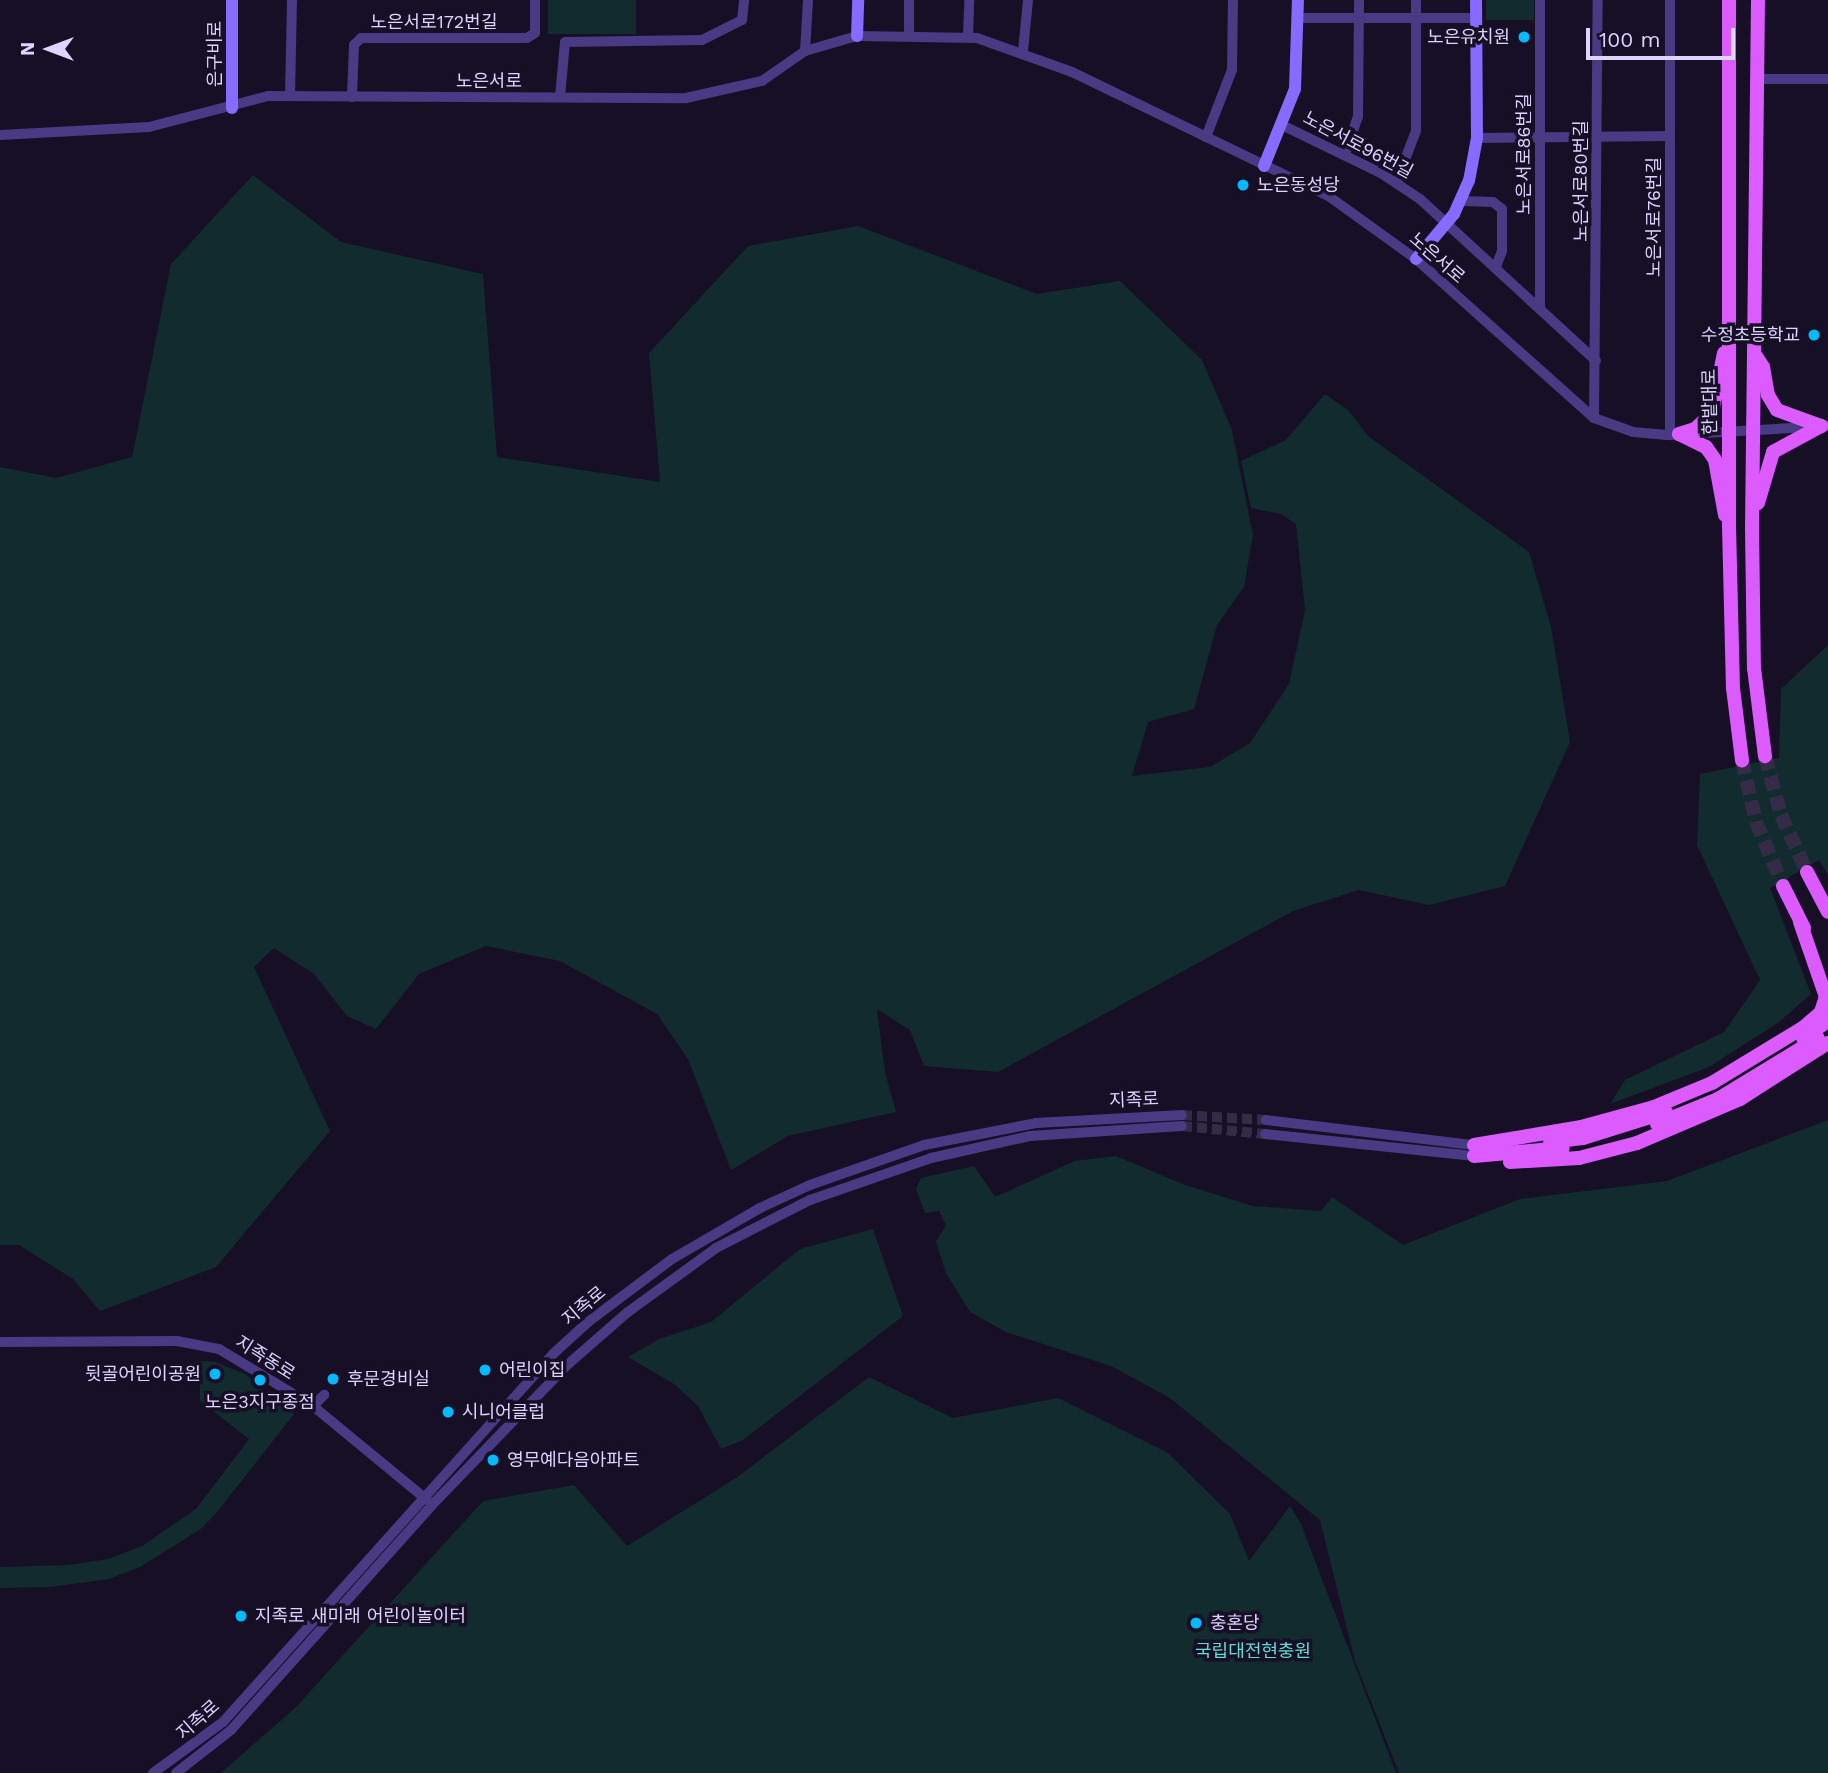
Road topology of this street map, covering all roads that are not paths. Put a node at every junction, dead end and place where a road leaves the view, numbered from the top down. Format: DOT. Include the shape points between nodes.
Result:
graph roads {
  1 [pos="232,0"];
  2 [pos="292,0"];
  3 [pos="536,0"];
  4 [pos="744,0"];
  5 [pos="808,0"];
  6 [pos="858,0"];
  7 [pos="909,0"];
  8 [pos="969,0"];
  9 [pos="1028,0"];
  10 [pos="1233,0"];
  11 [pos="1298,0"];
  12 [pos="1359,0"];
  13 [pos="1416,0"];
  14 [pos="1476,0"];
  15 [pos="1540,0"];
  16 [pos="1598,0"];
  17 [pos="1670,0"];
  18 [pos="1729,0"];
  19 [pos="1758,0"];
  20 [pos="1298,18"];
  21 [pos="1359,18"];
  22 [pos="1416,18"];
  23 [pos="1476,18"];
  24 [pos="909,34"];
  25 [pos="857,36"];
  26 [pos="968,37"];
  27 [pos="805,51"];
  28 [pos="1023,51"];
  29 [pos="1758,79"];
  30 [pos="1828,79"];
  31 [pos="289,96"];
  32 [pos="352,97"];
  33 [pos="560,97"];
  34 [pos="232,108"];
  35 [pos="1284,126"];
  36 [pos="0,135"];
  37 [pos="1539,136"];
  38 [pos="1670,136"];
  39 [pos="1206,137"];
  40 [pos="1596,137"];
  41 [pos="1477,138"];
  42 [pos="1345,154"];
  43 [pos="1264,166"];
  44 [pos="1396,183"];
  45 [pos="1462,201"];
  46 [pos="1447,225"];
  47 [pos="1416,259"];
  48 [pos="1496,267"];
  49 [pos="1540,307"];
  50 [pos="1728,338"];
  51 [pos="1754,352"];
  52 [pos="1597,361"];
  53 [pos="1594,418"];
  54 [pos="1825,426"];
  55 [pos="1753,432"];
  56 [pos="1730,433"];
  57 [pos="1674,435"];
  58 [pos="1729,526"];
  59 [pos="1752,528"];
  60 [pos="1765,756"];
  61 [pos="1742,760"];
  62 [pos="1807,872"];
  63 [pos="1783,886"];
  64 [pos="1828,912"];
  65 [pos="1800,922"];
  66 [pos="1828,964"];
  67 [pos="1828,1021"];
  68 [pos="1828,1030"];
  69 [pos="1828,1043"];
  70 [pos="1182,1115"];
  71 [pos="1266,1120"];
  72 [pos="1182,1126"];
  73 [pos="1265,1134"];
  74 [pos="1474,1150"];
  75 [pos="0,1342"];
  76 [pos="324,1395"];
  77 [pos="313,1406"];
  78 [pos="429,1501"];
  79 [pos="153,1773"];
  80 [pos="176,1773"];
  1 -- 34 [label="street, 은구비로"];
  2 -- 31 [label="street"];
  3 -- 32 [label="street, 노은서로172번길" via="535,33 527,38 361,37 354,45"];
  4 -- 33 [label="street" via="742,20 702,40 565,42"];
  5 -- 27 [label="street"];
  6 -- 25 [label="street"];
  7 -- 24 [label="street"];
  8 -- 26 [label="street"];
  9 -- 28 [label="street"];
  10 -- 39 [label="street" via="1232,69"];
  11 -- 20 [label="street"];
  12 -- 21 [label="street"];
  13 -- 22 [label="street"];
  14 -- 23 [label="street"];
  15 -- 37 [label="street, 노은서로86번길"];
  16 -- 40 [label="street, 노은서로80번길"];
  17 -- 38 [label="street, 노은서로76번길"];
  18 -- 50 [label="main road, 한밭대로"];
  19 -- 29 [label="main road"];
  20 -- 21 [label="street"];
  20 -- 35 [label="street" via="1295,89"];
  21 -- 22 [label="street"];
  21 -- 42 [label="street" via="1358,117"];
  22 -- 23 [label="street"];
  22 -- 44 [label="street" via="1416,131"];
  23 -- 41 [label="street"];
  24 -- 25 [label="street, 노은서로"];
  24 -- 26 [label="street, 노은서로"];
  25 -- 27 [label="street, 노은서로"];
  26 -- 28 [label="street, 노은서로"];
  27 -- 33 [label="street, 노은서로" via="762,80 733,91 686,98"];
  28 -- 39 [label="street, 노은서로"];
  29 -- 30 [label="street"];
  29 -- 51 [label="main road"];
  31 -- 32 [label="street, 노은서로"];
  31 -- 34 [label="street, 노은서로" via="268,96"];
  32 -- 33 [label="street, 노은서로"];
  34 -- 36 [label="street, 노은서로" via="149,127"];
  35 -- 42 [label="street, 노은서로96번길"];
  35 -- 43 [label="street"];
  37 -- 40 [label="street"];
  37 -- 41 [label="street"];
  37 -- 49 [label="street, 노은서로86번길"];
  38 -- 40 [label="street"];
  38 -- 57 [label="street, 노은서로76번길"];
  39 -- 43 [label="street, 노은서로"];
  40 -- 52 [label="street, 노은서로80번길"];
  41 -- 45 [label="street"];
  42 -- 44 [label="street, 노은서로96번길"];
  43 -- 47 [label="street, 노은서로" via="1327,195"];
  44 -- 46 [label="street, 노은서로96번길"];
  45 -- 46 [label="street"];
  45 -- 48 [label="street" via="1493,202 1502,209 1502,251"];
  46 -- 47 [label="street"];
  46 -- 48 [label="street"];
  47 -- 53 [label="street, 노은서로"];
  48 -- 49 [label="street"];
  49 -- 52 [label="street"];
  50 -- 56 [label="main road, 한밭대로"];
  50 -- 57 [label="main road" via="1716,405 1703,423"];
  51 -- 54 [label="main road" via="1777,410"];
  51 -- 55 [label="main road"];
  52 -- 53 [label="street, 노은서로80번길"];
  53 -- 57 [label="street, 노은서로" via="1633,432"];
  54 -- 55 [label="street, 노은서로"];
  54 -- 59 [label="main road" via="1773,452"];
  55 -- 56 [label="street, 노은서로"];
  55 -- 59 [label="main road"];
  56 -- 57 [label="street, 노은서로"];
  56 -- 58 [label="main road, 한밭대로"];
  57 -- 58 [label="main road" via="1706,447 1715,460 1719,496"];
  58 -- 61 [label="main road, 한밭대로" via="1733,688"];
  59 -- 60 [label="main road" via="1754,668"];
  62 -- 64 [label="main road"];
  63 -- 65 [label="main road"];
  65 -- 66 [label="main road"];
  65 -- 74 [label="main road" via="1826,998 1821,1012 1804,1027 1712,1083 1654,1107"];
  67 -- 74 [label="main road" via="1716,1091 1643,1120 1583,1138"];
  68 -- 74 [label="main road" via="1762,1073 1678,1116 1573,1147"];
  69 -- 74 [label="main road" via="1741,1099 1637,1143 1579,1158 1532,1163"];
  70 -- 78 [label="street, 지족로" via="1081,1118 963,1135 860,1165 760,1208 650,1274 588,1322"];
  71 -- 74 [label="street"];
  72 -- 78 [label="street, 지족로" via="1081,1130 978,1146 891,1171 765,1221 681,1272 597,1337"];
  73 -- 74 [label="street"];
  75 -- 77 [label="street, 지족동로" via="177,1341 219,1349"];
  76 -- 77 [label="street"];
  77 -- 78 [label="street, 지족동로"];
  78 -- 79 [label="street, 지족로" via="223,1722"];
  78 -- 80 [label="street, 지족로" via="231,1730"];
}
